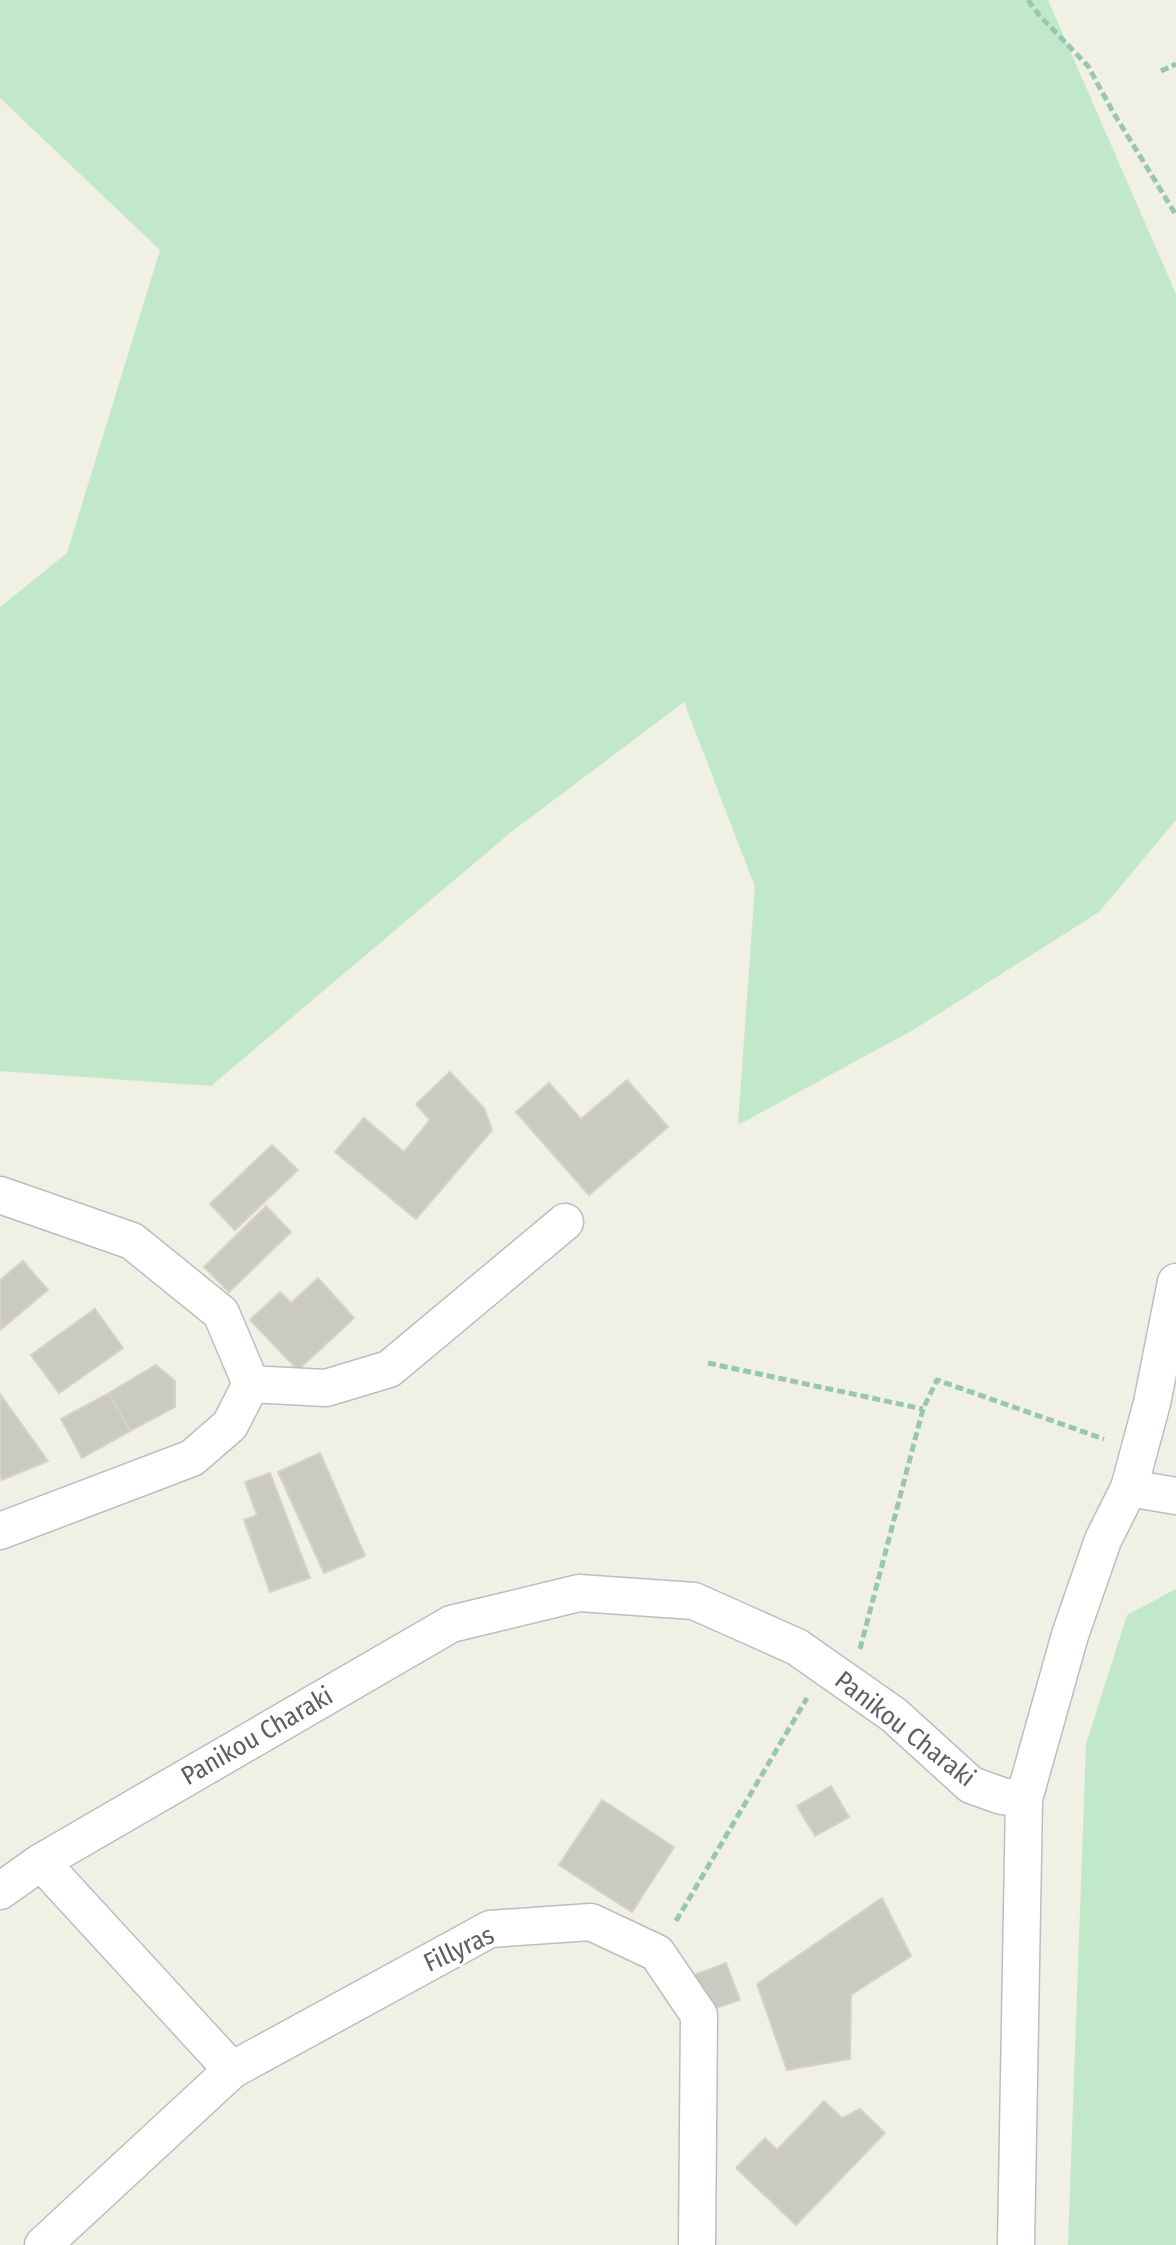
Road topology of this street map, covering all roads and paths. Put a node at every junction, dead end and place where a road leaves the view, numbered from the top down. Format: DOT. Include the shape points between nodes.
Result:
graph roads {
  1 [pos="1028,0"];
  2 [pos="1176,64"];
  3 [pos="1161,71"];
  4 [pos="1176,215"];
  5 [pos="0,1195"];
  6 [pos="565,1222"];
  7 [pos="1176,1282"];
  8 [pos="708,1363"];
  9 [pos="251,1384"];
  10 [pos="923,1409"];
  11 [pos="1139,1452"];
  12 [pos="1129,1488"];
  13 [pos="1176,1496"];
  14 [pos="0,1531"];
  15 [pos="838,1676"];
  16 [pos="1024,1799"];
  17 [pos="41,1862"];
  18 [pos="0,1891"];
  19 [pos="657,1953"];
  20 [pos="232,2070"];
  21 [pos="43,2245"];
  22 [pos="697,2245"];
  23 [pos="1016,2245"];
  1 -- 4 [label="path" via="1088,66"];
  2 -- 3 [label="path"];
  5 -- 9 [label="street" via="132,1241 221,1313"];
  6 -- 9 [label="street" via="389,1369 326,1388"];
  7 -- 11 [label="street"];
  8 -- 10 [label="path"];
  9 -- 14 [label="street" via="230,1425 192,1458"];
  10 -- 11 [label="path" via="937,1380"];
  10 -- 15 [label="path"];
  11 -- 12 [label="street"];
  12 -- 13 [label="street"];
  12 -- 16 [label="street" via="1103,1540 1070,1635"];
  15 -- 16 [label="street, Panikou Charaki" via="894,1715 971,1785"];
  15 -- 17 [label="street, Panikou Charaki" via="797,1647 694,1601 579,1593 451,1624"];
  15 -- 19 [label="path"];
  16 -- 23 [label="street"];
  17 -- 18 [label="street, Panikou Charaki"];
  17 -- 20 [label="street"];
  19 -- 20 [label="street, Fillyras" via="591,1922 490,1929"];
  19 -- 22 [label="street" via="699,2015"];
  20 -- 21 [label="street, Fillyras"];
}
